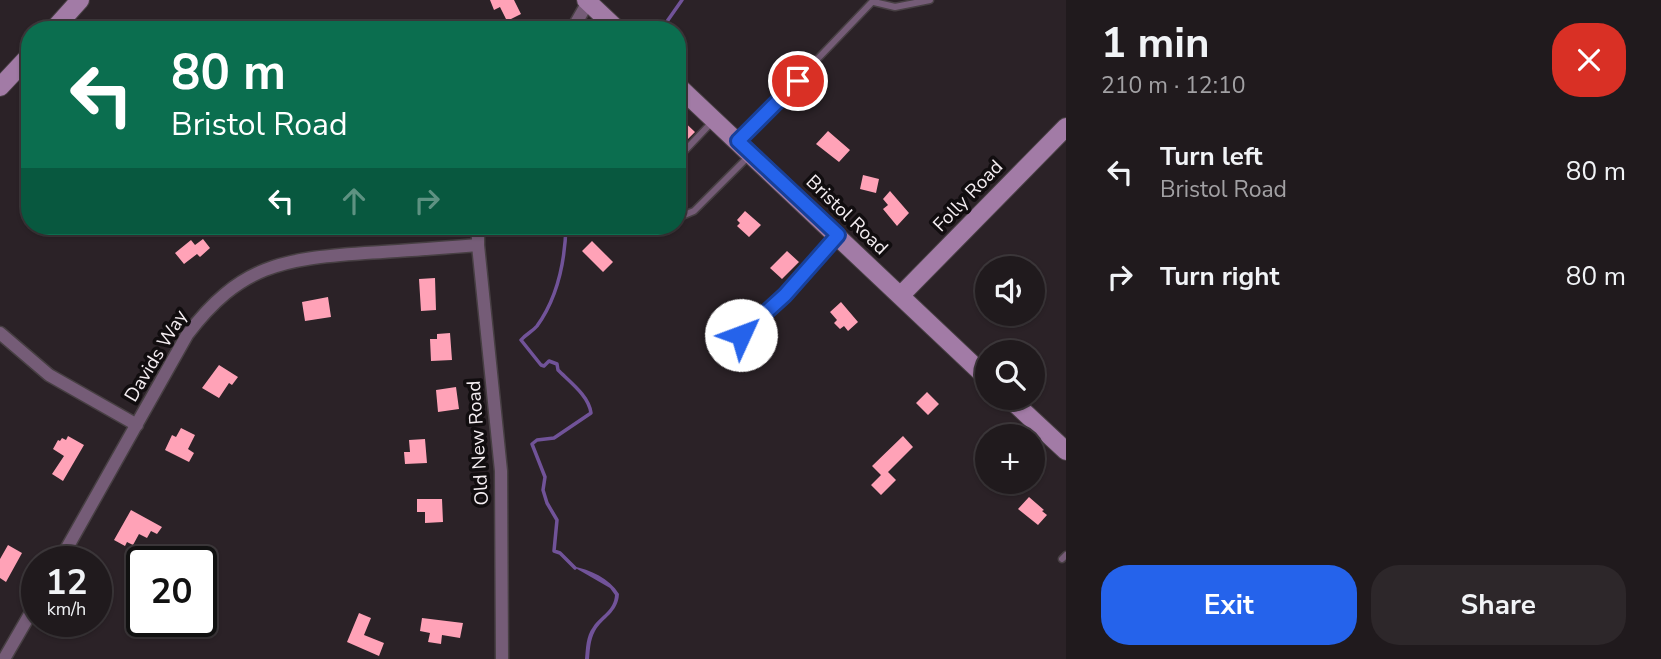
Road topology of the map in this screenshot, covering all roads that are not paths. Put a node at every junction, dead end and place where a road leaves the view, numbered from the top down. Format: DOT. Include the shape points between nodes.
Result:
graph roads {
  1 [pos="80,0"];
  2 [pos="930,0"];
  3 [pos="587,1"];
  4 [pos="874,1"];
  5 [pos="61,21"];
  6 [pos="577,21"];
  7 [pos="608,21"];
  8 [pos="21,65"];
  9 [pos="0,87"];
  10 [pos="686,93"];
  11 [pos="715,119"];
  12 [pos="1066,127"];
  13 [pos="745,147"];
  14 [pos="686,150"];
  15 [pos="686,214"];
  16 [pos="478,235"];
  17 [pos="838,235"];
  18 [pos="478,245"];
  19 [pos="901,295"];
  20 [pos="0,333"];
  21 [pos="741,335"];
  22 [pos="975,366"];
  23 [pos="1022,410"];
  24 [pos="137,425"];
  25 [pos="1066,451"];
  26 [pos="68,546"];
  27 [pos="21,629"];
  28 [pos="4,659"];
  29 [pos="502,659"];
  1 -- 5 [label="main road"];
  2 -- 4 [label="lane" via="895,7"];
  3 -- 6 [label="street"];
  3 -- 7 [label="main road"];
  4 -- 13 [label="lane"];
  8 -- 9 [label="main road"];
  10 -- 11 [label="main road, Bristol Road"];
  11 -- 13 [label="main road, Bristol Road"];
  11 -- 14 [label="lane"];
  12 -- 19 [label="main road, Folly Road"];
  13 -- 15 [label="lane" via="694,211"];
  13 -- 17 [label="main road, Bristol Road"];
  16 -- 18 [label="street, Old New Road"];
  17 -- 19 [label="main road, Bristol Road"];
  17 -- 21 [label="lane" via="785,295"];
  18 -- 24 [label="street, Davids Way" via="308,257 244,279 209,308 187,335"];
  18 -- 29 [label="street, Old New Road" via="501,471"];
  19 -- 22 [label="main road, Bristol Road"];
  20 -- 24 [label="street" via="49,375"];
  23 -- 25 [label="main road"];
  24 -- 26 [label="street, Davids Way"];
  27 -- 28 [label="street"];
}
